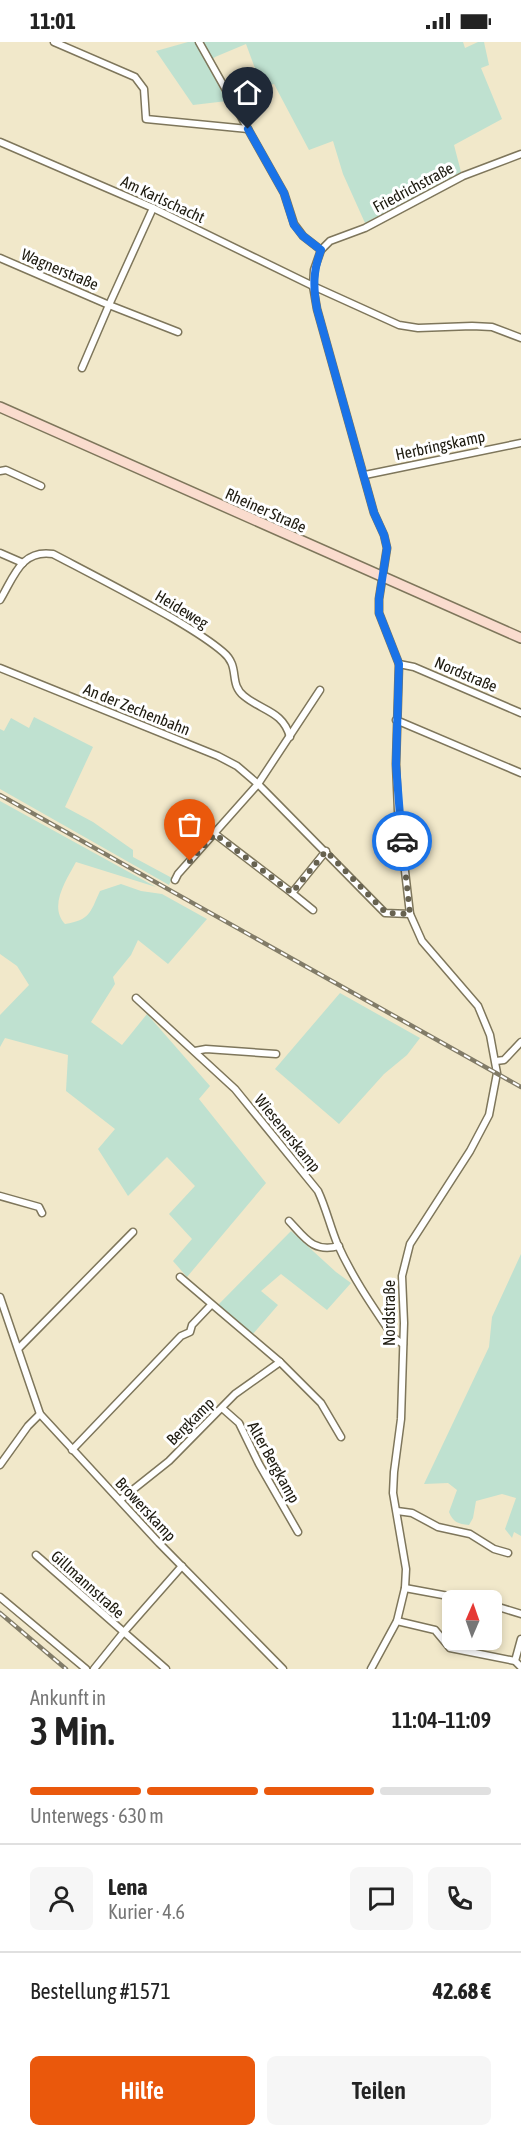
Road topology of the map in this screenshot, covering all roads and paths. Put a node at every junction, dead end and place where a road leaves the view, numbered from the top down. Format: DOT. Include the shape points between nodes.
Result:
graph roads {
  1 [pos="54,42"];
  2 [pos="199,42"];
  3 [pos="248,129"];
  4 [pos="0,142"];
  5 [pos="521,154"];
  6 [pos="153,208"];
  7 [pos="321,250"];
  8 [pos="0,258"];
  9 [pos="313,286"];
  10 [pos="109,305"];
  11 [pos="178,332"];
  12 [pos="521,338"];
  13 [pos="82,368"];
  14 [pos="0,407"];
  15 [pos="521,443"];
  16 [pos="0,471"];
  17 [pos="364,475"];
  18 [pos="41,486"];
  19 [pos="0,553"];
  20 [pos="23,563"];
  21 [pos="383,578"];
  22 [pos="0,600"];
  23 [pos="521,638"];
  24 [pos="399,664"];
  25 [pos="0,668"];
  26 [pos="320,690"];
  27 [pos="521,713"];
  28 [pos="396,720"];
  29 [pos="290,737"];
  30 [pos="521,773"];
  31 [pos="258,784"];
  32 [pos="215,834"];
  33 [pos="326,851"];
  34 [pos="175,880"];
  35 [pos="292,893"];
  36 [pos="313,910"];
  37 [pos="410,914"];
  38 [pos="136,998"];
  39 [pos="521,1042"];
  40 [pos="195,1051"];
  41 [pos="276,1054"];
  42 [pos="496,1061"];
  43 [pos="0,1196"];
  44 [pos="42,1213"];
  45 [pos="289,1221"];
  46 [pos="133,1232"];
  47 [pos="339,1246"];
  48 [pos="180,1277"];
  49 [pos="0,1297"];
  50 [pos="211,1305"];
  51 [pos="403,1344"];
  52 [pos="19,1348"];
  53 [pos="280,1362"];
  54 [pos="222,1408"];
  55 [pos="40,1414"];
  56 [pos="341,1437"];
  57 [pos="72,1450"];
  58 [pos="0,1465"];
  59 [pos="120,1500"];
  60 [pos="397,1511"];
  61 [pos="298,1532"];
  62 [pos="508,1553"];
  63 [pos="36,1555"];
  64 [pos="182,1566"];
  65 [pos="405,1588"];
  66 [pos="442,1595"];
  67 [pos="0,1597"];
  68 [pos="502,1608"];
  69 [pos="521,1614"];
  70 [pos="397,1621"];
  71 [pos="123,1633"];
  72 [pos="521,1639"];
  73 [pos="515,1661"];
  74 [pos="521,1667"];
  75 [pos="86,1669"];
  76 [pos="94,1669"];
  77 [pos="166,1669"];
  78 [pos="283,1669"];
  79 [pos="371,1669"];
  1 -- 3 [label="street" via="135,77 144,89 146,119"];
  2 -- 3 [label="street"];
  3 -- 7 [label="street" via="284,193 294,225"];
  4 -- 6 [label="street, Am Karlschacht"];
  5 -- 7 [label="street, Friedrichstraße" via="463,176 364,228 330,241"];
  6 -- 9 [label="street, Am Karlschacht"];
  6 -- 10 [label="street, Wagnerstraße"];
  7 -- 9 [label="street"];
  8 -- 10 [label="street, Wagnerstraße"];
  9 -- 12 [label="street, Am Karlschacht" via="399,325 492,327"];
  9 -- 17 [label="street, Nordstraße"];
  10 -- 11 [label="street, Wagnerstraße"];
  10 -- 13 [label="street, Wagnerstraße"];
  14 -- 21 [label="main road, Rheiner Straße"];
  15 -- 17 [label="street, Herbringskamp"];
  16 -- 18 [label="street" via="6,470"];
  17 -- 21 [label="street, Nordstraße" via="387,548"];
  19 -- 20 [label="street"];
  20 -- 22 [label="street"];
  20 -- 29 [label="street, Heideweg" via="30,555 52,554 200,635 233,663 236,687 243,695 284,721"];
  21 -- 23 [label="main road, Rheiner Straße"];
  21 -- 24 [label="street, Nordstraße" via="379,613"];
  24 -- 27 [label="street, Nordstraße"];
  24 -- 28 [label="street, Nordstraße"];
  25 -- 31 [label="street, An der Zechenbahn" via="218,756"];
  26 -- 29 [label="street"];
  28 -- 30 [label="street"];
  28 -- 37 [label="street, Nordstraße" via="398,811"];
  29 -- 31 [label="street"];
  31 -- 32 [label="street"];
  31 -- 33 [label="street, An der Zechenbahn"];
  32 -- 34 [label="street"];
  32 -- 35 [label="street"];
  33 -- 35 [label="street"];
  33 -- 37 [label="street, An der Zechenbahn" via="386,913"];
  35 -- 36 [label="street"];
  37 -- 42 [label="street, Nordstraße" via="422,941 478,1006"];
  38 -- 40 [label="street, Wiesenerskamp"];
  39 -- 42 [label="street" via="504,1060"];
  40 -- 41 [label="street"];
  40 -- 47 [label="street, Wiesenerskamp" via="235,1089 318,1191"];
  42 -- 51 [label="street, Nordstraße" via="489,1115 410,1244 402,1276"];
  43 -- 44 [label="street" via="39,1207"];
  45 -- 47 [label="street" via="320,1249"];
  46 -- 52 [label="street"];
  47 -- 51 [label="street, Wiesenerskamp" via="356,1282 394,1338"];
  48 -- 50 [label="street"];
  49 -- 52 [label="street, Browerskamp"];
  50 -- 53 [label="street"];
  50 -- 57 [label="street" via="190,1332 181,1336"];
  51 -- 60 [label="street, Nordstraße" via="401,1419 393,1493"];
  52 -- 55 [label="street, Browerskamp"];
  53 -- 54 [label="street, Bergkamp"];
  53 -- 56 [label="street" via="321,1403"];
  54 -- 59 [label="street, Bergkamp" via="170,1461"];
  54 -- 61 [label="street, Alter Bergkamp" via="238,1423"];
  55 -- 57 [label="street, Browerskamp"];
  55 -- 58 [label="street"];
  57 -- 59 [label="street, Browerskamp"];
  59 -- 64 [label="street, Browerskamp"];
  60 -- 62 [label="street" via="470,1534"];
  60 -- 65 [label="street, Nordstraße"];
  63 -- 71 [label="street, Gillmannstraße"];
  64 -- 71 [label="street, Gillmannstraße"];
  64 -- 78 [label="street, Browerskamp"];
  65 -- 66 [label="street"];
  65 -- 70 [label="street, Nordstraße"];
  67 -- 75 [label="street"];
  68 -- 69 [label="street"];
  70 -- 73 [label="street" via="435,1630 450,1648"];
  70 -- 79 [label="street, Nordstraße"];
  71 -- 76 [label="street, Gillmannstraße"];
  71 -- 77 [label="street, Gillmannstraße"];
  72 -- 73 [label="street"];
  73 -- 74 [label="street"];
}
